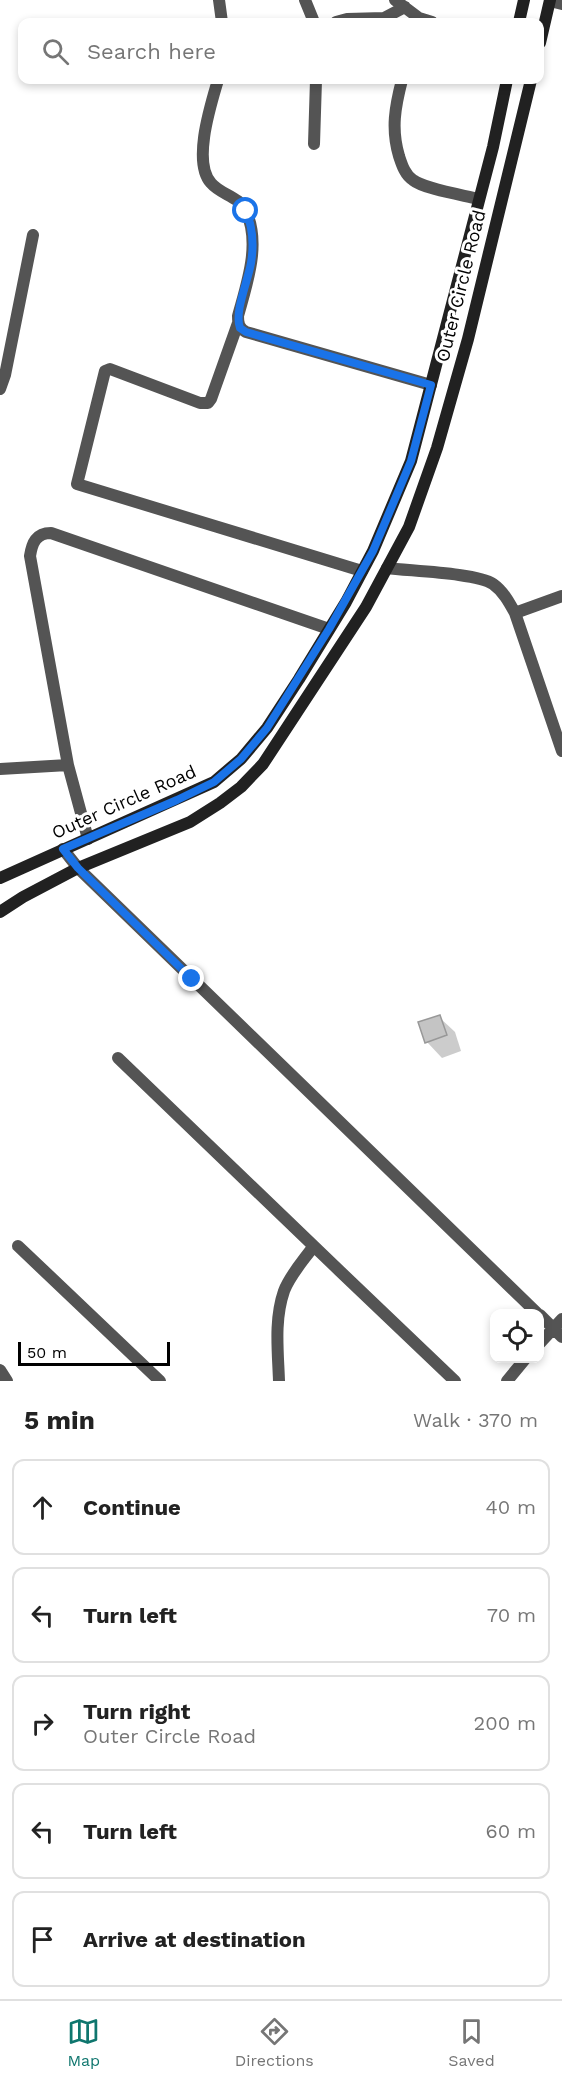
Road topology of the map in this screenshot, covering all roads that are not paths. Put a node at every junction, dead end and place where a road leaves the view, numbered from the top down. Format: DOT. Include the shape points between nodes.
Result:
graph roads {
  1 [pos="219,0"];
  2 [pos="305,0"];
  3 [pos="524,0"];
  4 [pos="550,0"];
  5 [pos="562,3"];
  6 [pos="400,4"];
  7 [pos="221,18"];
  8 [pos="312,18"];
  9 [pos="384,18"];
  10 [pos="416,18"];
  11 [pos="520,18"];
  12 [pos="544,26"];
  13 [pos="217,84"];
  14 [pos="316,84"];
  15 [pos="401,84"];
  16 [pos="506,84"];
  17 [pos="530,84"];
  18 [pos="314,144"];
  19 [pos="479,200"];
  20 [pos="33,235"];
  21 [pos="238,322"];
  22 [pos="431,385"];
  23 [pos="0,389"];
  24 [pos="387,568"];
  25 [pos="362,571"];
  26 [pos="562,596"];
  27 [pos="515,613"];
  28 [pos="329,629"];
  29 [pos="562,751"];
  30 [pos="68,765"];
  31 [pos="0,769"];
  32 [pos="88,839"];
  33 [pos="63,849"];
  34 [pos="78,868"];
  35 [pos="0,878"];
  36 [pos="0,912"];
  37 [pos="118,1058"];
  38 [pos="18,1246"];
  39 [pos="313,1247"];
  40 [pos="534,1309"];
  41 [pos="557,1323"];
  42 [pos="562,1337"];
  43 [pos="544,1338"];
  44 [pos="523,1363"];
  45 [pos="0,1370"];
  46 [pos="7,1381"];
  47 [pos="160,1381"];
  48 [pos="279,1381"];
  49 [pos="455,1381"];
  50 [pos="507,1381"];
  1 -- 7 [label="street"];
  2 -- 8 [label="street"];
  3 -- 11 [label="main road"];
  4 -- 5 [label="street"];
  4 -- 12 [label="main road"];
  6 -- 9 [label="street"];
  6 -- 10 [label="street"];
  13 -- 21 [label="street" via="206,126 204,166 211,183 242,204 253,239"];
  14 -- 18 [label="street"];
  15 -- 19 [label="street" via="394,127 406,173 418,183"];
  16 -- 19 [label="main road, Outer Circle Road"];
  17 -- 24 [label="main road, Outer Circle Road" via="468,339 437,448 409,527"];
  19 -- 22 [label="main road, Outer Circle Road"];
  20 -- 23 [label="street"];
  21 -- 22 [label="street" via="246,332"];
  21 -- 25 [label="street" via="208,403 110,369 105,371 77,484"];
  22 -- 25 [label="main road, Outer Circle Road" via="411,461"];
  24 -- 27 [label="street" via="491,583 505,595"];
  24 -- 34 [label="main road, Outer Circle Road" via="317,684 263,764 241,787 190,822"];
  25 -- 28 [label="main road, Outer Circle Road"];
  26 -- 27 [label="street"];
  27 -- 29 [label="street"];
  28 -- 30 [label="street" via="42,533 36,538 30,556"];
  28 -- 32 [label="main road, Outer Circle Road" via="267,728 241,759 214,782"];
  30 -- 31 [label="street"];
  30 -- 32 [label="street"];
  32 -- 33 [label="main road, Outer Circle Road"];
  33 -- 34 [label="street"];
  33 -- 35 [label="main road, Outer Circle Road"];
  34 -- 36 [label="main road, Outer Circle Road"];
  34 -- 40 [label="street"];
  37 -- 39 [label="street"];
  38 -- 47 [label="street"];
  39 -- 48 [label="street" via="285,1289 279,1309"];
  39 -- 49 [label="street"];
  41 -- 42 [label="street"];
  41 -- 43 [label="street"];
  44 -- 50 [label="street"];
  45 -- 46 [label="street"];
}
